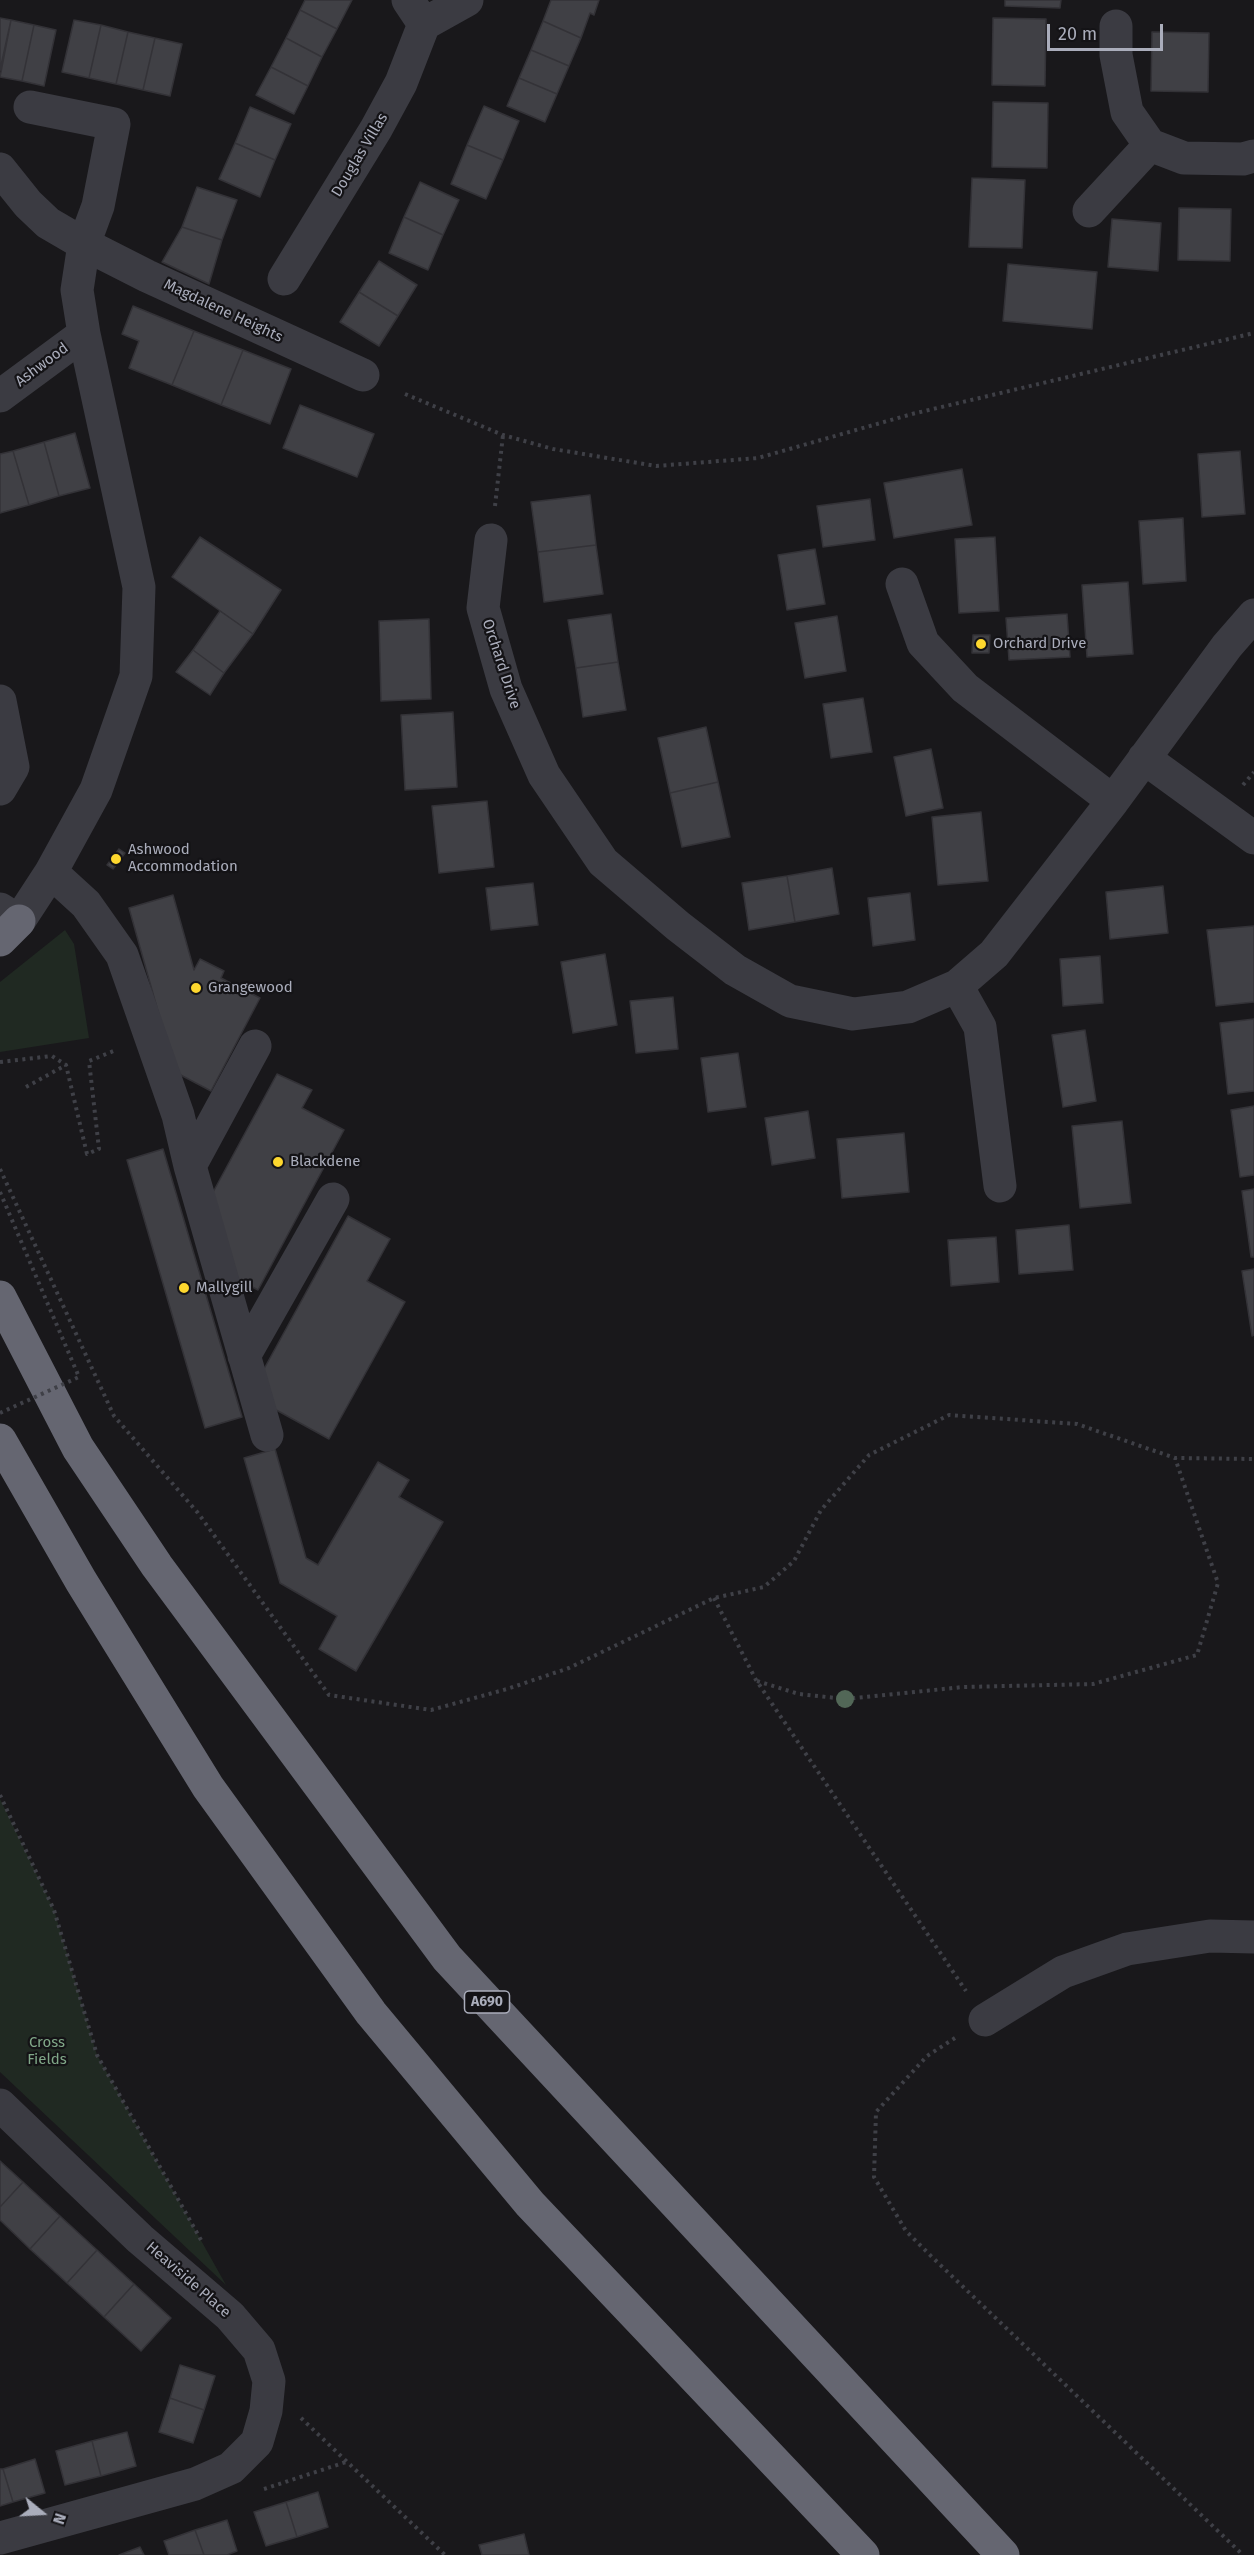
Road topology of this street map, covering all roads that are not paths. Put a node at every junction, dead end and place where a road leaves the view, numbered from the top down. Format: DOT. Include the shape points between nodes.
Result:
graph roads {
  1 [pos="467,0"];
  2 [pos="416,12"];
  3 [pos="1116,26"];
  4 [pos="30,107"];
  5 [pos="1150,145"];
  6 [pos="1254,156"];
  7 [pos="2,178"];
  8 [pos="1089,211"];
  9 [pos="84,244"];
  10 [pos="284,279"];
  11 [pos="84,334"];
  12 [pos="363,375"];
  13 [pos="0,396"];
  14 [pos="491,540"];
  15 [pos="902,584"];
  16 [pos="1254,615"];
  17 [pos="0,701"];
  18 [pos="1144,758"];
  19 [pos="0,789"];
  20 [pos="1113,801"];
  21 [pos="1254,838"];
  22 [pos="51,872"];
  23 [pos="6,923"];
  24 [pos="957,986"];
  25 [pos="255,1046"];
  26 [pos="190,1166"];
  27 [pos="1000,1186"];
  28 [pos="333,1199"];
  29 [pos="0,1297"];
  30 [pos="244,1356"];
  31 [pos="267,1436"];
  32 [pos="0,1440"];
  33 [pos="1254,1937"];
  34 [pos="985,2020"];
  35 [pos="0,2105"];
  36 [pos="0,2538"];
  37 [pos="863,2555"];
  38 [pos="1003,2555"];
  1 -- 2 [label="street, Douglas Villas"];
  2 -- 10 [label="street, Douglas Villas" via="401,82"];
  3 -- 5 [label="street" via="1116,55 1127,112"];
  4 -- 9 [label="street" via="114,124 98,206"];
  5 -- 6 [label="street" via="1184,158"];
  5 -- 8 [label="street"];
  7 -- 9 [label="street, Magdalene Heights" via="48,223"];
  9 -- 11 [label="street" via="77,290"];
  9 -- 12 [label="street, Magdalene Heights"];
  11 -- 13 [label="street, Ashwood"];
  11 -- 22 [label="street" via="139,587 136,676 96,790"];
  14 -- 24 [label="street, Orchard Drive" via="483,608 506,689 544,775 603,862 735,970 790,1001 853,1014 908,1007"];
  15 -- 20 [label="street" via="923,643 965,688"];
  16 -- 18 [label="street, Orchard Drive"];
  17 -- 19 [label="street" via="13,767"];
  18 -- 20 [label="street, Orchard Drive"];
  18 -- 21 [label="street"];
  20 -- 24 [label="street, Orchard Drive" via="994,954"];
  22 -- 23 [label="street"];
  22 -- 26 [label="street" via="86,904 122,955 178,1115"];
  24 -- 27 [label="street" via="980,1027"];
  25 -- 26 [label="street"];
  26 -- 30 [label="street"];
  28 -- 30 [label="street"];
  29 -- 38 [label="highway, A690" via="78,1448 150,1556 447,1958"];
  30 -- 31 [label="street"];
  32 -- 37 [label="highway" via="81,1581 208,1787 371,2013 530,2204"];
  33 -- 34 [label="street" via="1210,1936 1127,1949 1063,1972"];
  35 -- 36 [label="street, Heaviside Place" via="140,2239 230,2316 259,2350 269,2381 266,2411 256,2442 231,2468 195,2484"];
}
